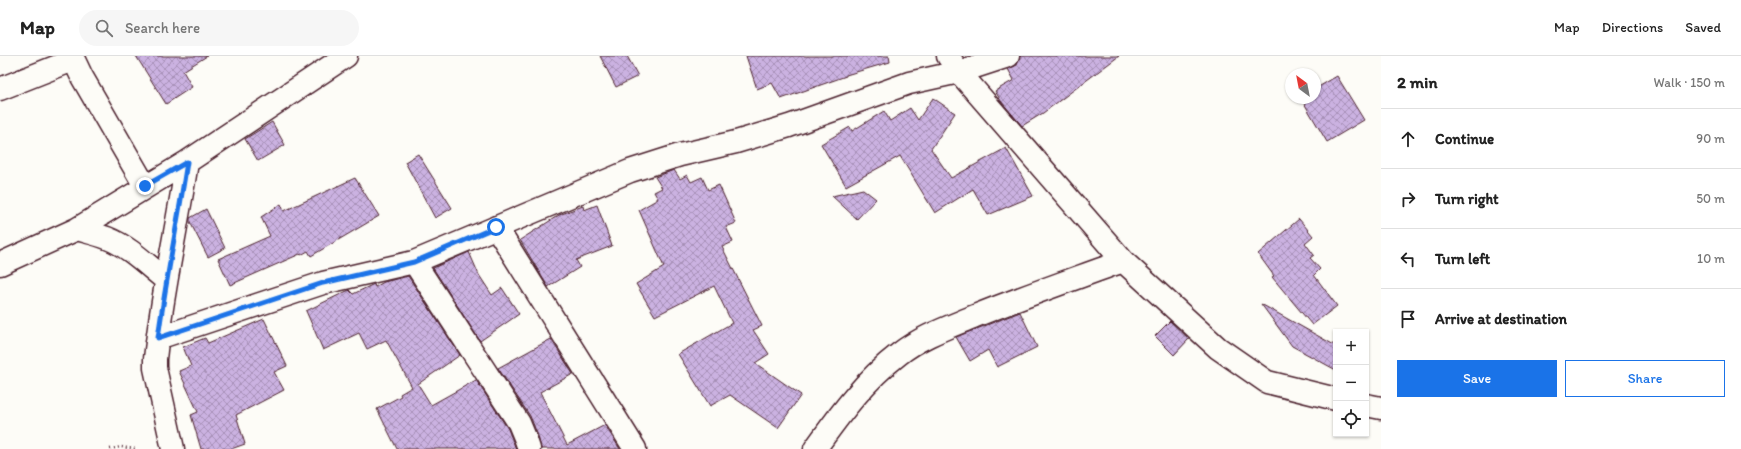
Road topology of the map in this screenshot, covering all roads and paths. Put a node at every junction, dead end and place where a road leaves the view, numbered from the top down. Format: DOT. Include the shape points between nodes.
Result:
graph roads {
  1 [pos="346,56"];
  2 [pos="1008,56"];
  3 [pos="72,58"];
  4 [pos="953,64"];
  5 [pos="0,89"];
  6 [pos="187,162"];
  7 [pos="145,186"];
  8 [pos="496,227"];
  9 [pos="77,229"];
  10 [pos="1123,261"];
  11 [pos="414,262"];
  12 [pos="0,264"];
  13 [pos="166,280"];
  14 [pos="158,338"];
  15 [pos="1333,398"];
  16 [pos="1369,406"];
  17 [pos="1381,408"];
  18 [pos="110,449"];
  19 [pos="136,449"];
  20 [pos="173,449"];
  21 [pos="528,449"];
  22 [pos="635,449"];
  23 [pos="815,449"];
  1 -- 6 [label="street"];
  2 -- 4 [label="street"];
  3 -- 5 [label="street"];
  3 -- 7 [label="street"];
  4 -- 8 [label="street" via="789,126 630,171"];
  4 -- 10 [label="street"];
  6 -- 7 [label="street"];
  6 -- 13 [label="street"];
  7 -- 9 [label="street"];
  8 -- 11 [label="street"];
  8 -- 22 [label="street"];
  9 -- 12 [label="street"];
  9 -- 13 [label="street" via="117,242"];
  10 -- 15 [label="street" via="1218,348 1244,368 1267,382"];
  10 -- 23 [label="street" via="996,308 933,333 913,344 876,372 849,402"];
  11 -- 14 [label="street" via="323,283"];
  11 -- 21 [label="street" via="519,424"];
  13 -- 14 [label="street"];
  14 -- 20 [label="street" via="155,368"];
  16 -- 17 [label="street"];
  18 -- 19 [label="path"];
}
